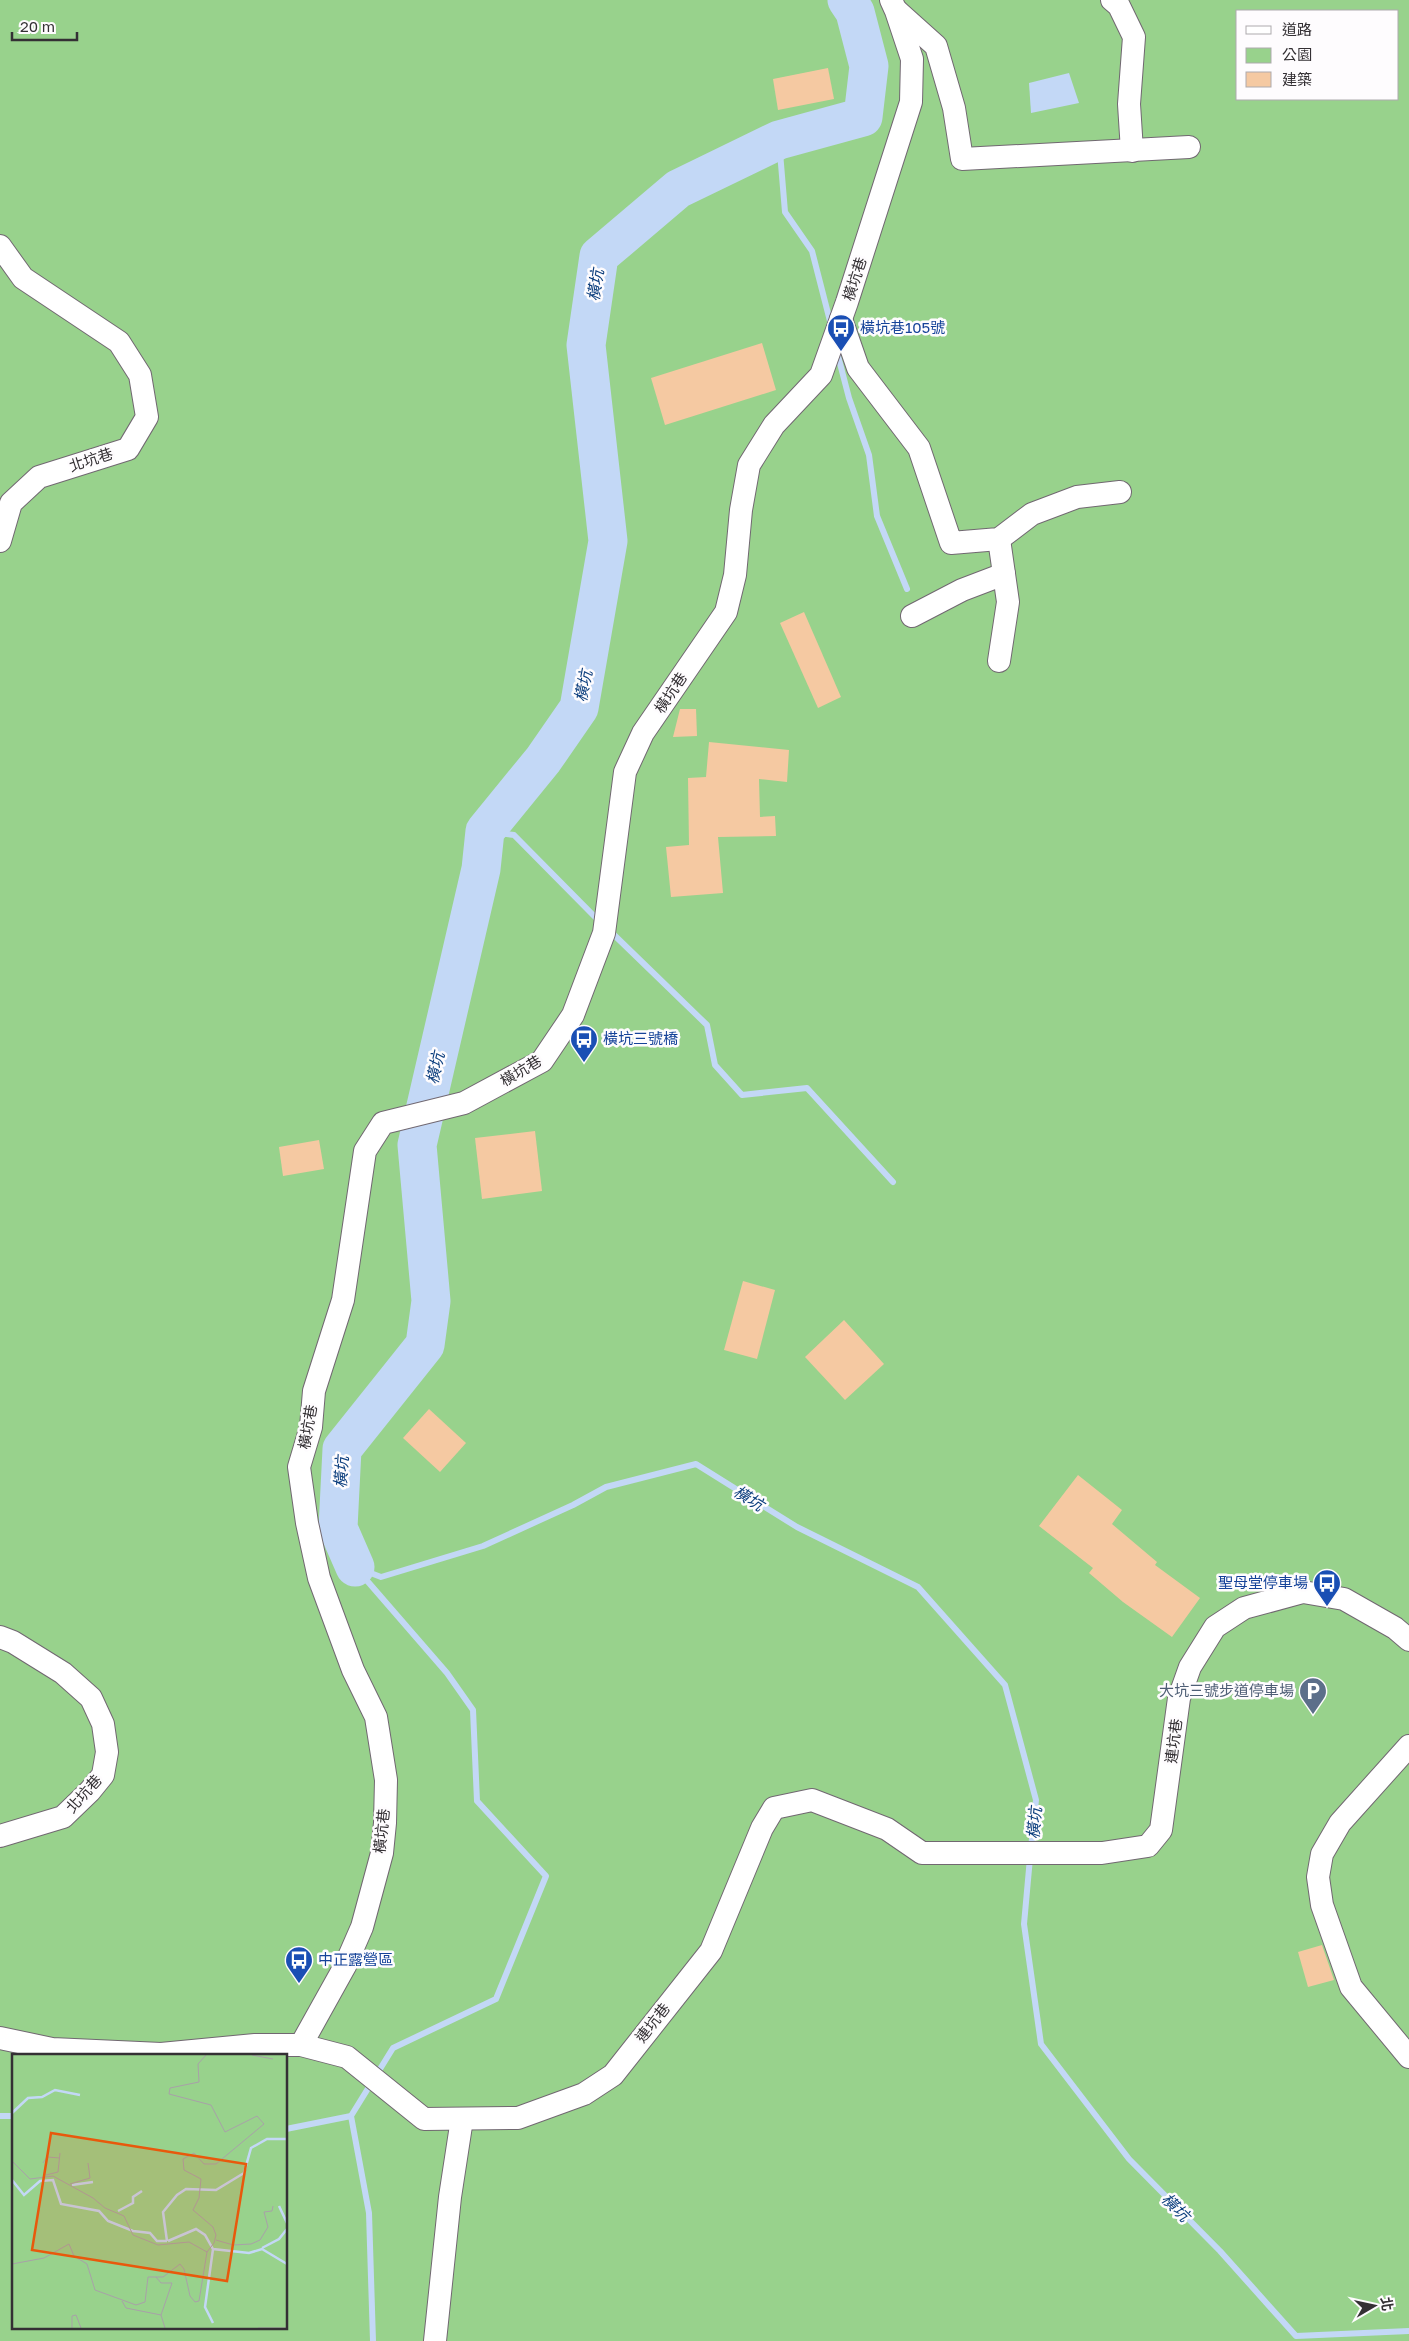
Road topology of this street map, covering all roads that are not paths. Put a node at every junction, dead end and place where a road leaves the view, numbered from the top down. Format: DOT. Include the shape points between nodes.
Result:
graph roads {
  1 [pos="1112,0"];
  2 [pos="894,5"];
  3 [pos="1189,147"];
  4 [pos="1132,151"];
  5 [pos="0,246"];
  6 [pos="841,319"];
  7 [pos="1120,492"];
  8 [pos="1000,539"];
  9 [pos="0,541"];
  10 [pos="1004,574"];
  11 [pos="912,616"];
  12 [pos="999,661"];
  13 [pos="0,1636"];
  14 [pos="1409,1640"];
  15 [pos="1409,1746"];
  16 [pos="0,1836"];
  17 [pos="0,2038"];
  18 [pos="302,2045"];
  19 [pos="1409,2057"];
  20 [pos="462,2119"];
  21 [pos="435,2341"];
  1 -- 4 [label="street" via="1119,6 1134,36 1130,104"];
  2 -- 4 [label="street" via="936,46 954,108 962,160"];
  2 -- 6 [label="street, 橫坑巷" via="912,59 911,102"];
  3 -- 4 [label="street"];
  5 -- 9 [label="street, 北坑巷" via="23,278 119,342 140,375 146,417 128,449 38,477 11,503"];
  6 -- 8 [label="street" via="858,368 919,448 951,543"];
  6 -- 18 [label="street, 橫坑巷" via="821,375 774,425 749,465 741,510 736,575 726,612 643,733 625,772 604,933 573,1015 542,1061 464,1103 383,1123 365,1151 343,1300 314,1391 311,1427 299,1467 320,1578 353,1670 376,1717 386,1780 385,1823 382,1853 362,1928"];
  7 -- 8 [label="street" via="1077,497 1032,514"];
  8 -- 10 [label="street"];
  10 -- 11 [label="street" via="962,590"];
  10 -- 12 [label="street" via="1008,602"];
  13 -- 16 [label="street, 北坑巷" via="63,1673 91,1698 103,1724 107,1752 103,1775 63,1817"];
  14 -- 20 [label="street, 連坑巷" via="1395,1628 1344,1600 1304,1592 1244,1608 1215,1627 1190,1667 1179,1698 1161,1830 1148,1846 1102,1854 922,1853 887,1829 812,1800 774,1808 762,1828 711,1951 613,2075 584,2094 518,2118"];
  15 -- 19 [label="street" via="1330,1836 1322,1854 1318,1877 1322,1905 1351,1986"];
  17 -- 18 [label="street" via="52,2048 161,2054 256,2045"];
  18 -- 20 [label="street, 連坑巷" via="347,2057 424,2119"];
  20 -- 21 [label="street"];
}
